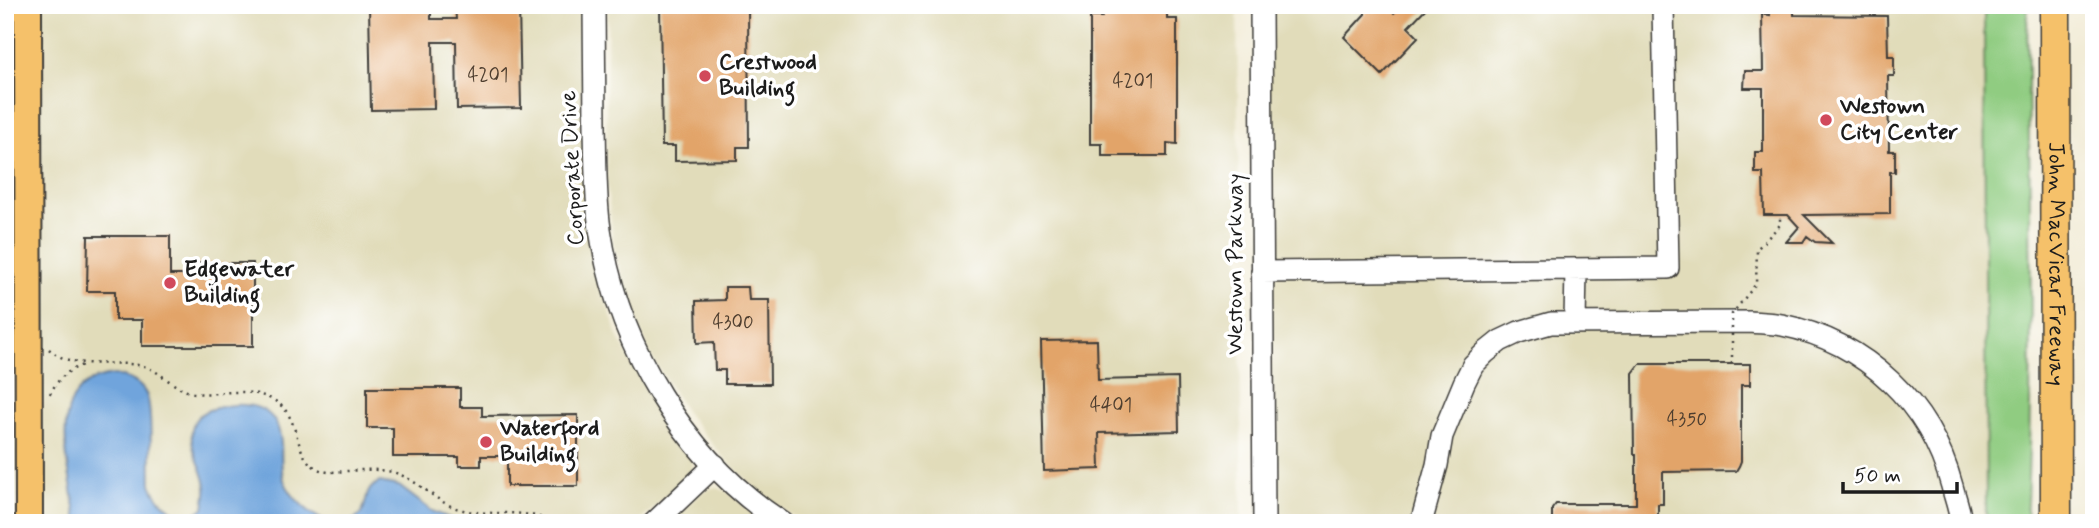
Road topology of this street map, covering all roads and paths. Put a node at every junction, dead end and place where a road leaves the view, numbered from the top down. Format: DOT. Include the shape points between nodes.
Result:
graph roads {
  1 [pos="28,5"];
  2 [pos="594,5"];
  3 [pos="1261,5"];
  4 [pos="1663,5"];
  5 [pos="2055,5"];
  6 [pos="1780,215"];
  7 [pos="1576,269"];
  8 [pos="2055,270"];
  9 [pos="1262,272"];
  10 [pos="1575,322"];
  11 [pos="46,345"];
  12 [pos="86,364"];
  13 [pos="1732,364"];
  14 [pos="49,395"];
  15 [pos="715,465"];
  16 [pos="29,523"];
  17 [pos="553,523"];
  18 [pos="654,523"];
  19 [pos="783,523"];
  20 [pos="1264,523"];
  21 [pos="1421,523"];
  22 [pos="1961,523"];
  23 [pos="2037,523"];
  24 [pos="2056,523"];
  1 -- 16 [label="main road"];
  2 -- 15 [label="street, Corporate Drive" via="597,206 605,258 626,325 650,376 678,421"];
  3 -- 9 [label="street, Westown Parkway"];
  4 -- 7 [label="street" via="1668,268"];
  5 -- 8 [label="highway, John MacVicar Freeway"];
  6 -- 13 [label="path, bridge" via="1780,225 1757,249 1756,284 1732,314"];
  7 -- 9 [label="street"];
  7 -- 10 [label="street"];
  8 -- 23 [label="highway"];
  8 -- 24 [label="highway, John MacVicar Freeway"];
  9 -- 20 [label="street, Westown Parkway"];
  10 -- 21 [label="street" via="1519,332 1500,341 1473,365 1442,436"];
  10 -- 22 [label="street" via="1781,325 1820,337 1862,358 1894,383 1937,442"];
  11 -- 12 [label="path" via="62,358"];
  12 -- 14 [label="path" via="66,373"];
  12 -- 17 [label="path" via="144,367 192,393 261,395 287,410 314,468 388,471 452,507 477,513 523,514"];
  15 -- 18 [label="street"];
  15 -- 19 [label="street, Corporate Drive"];
}
